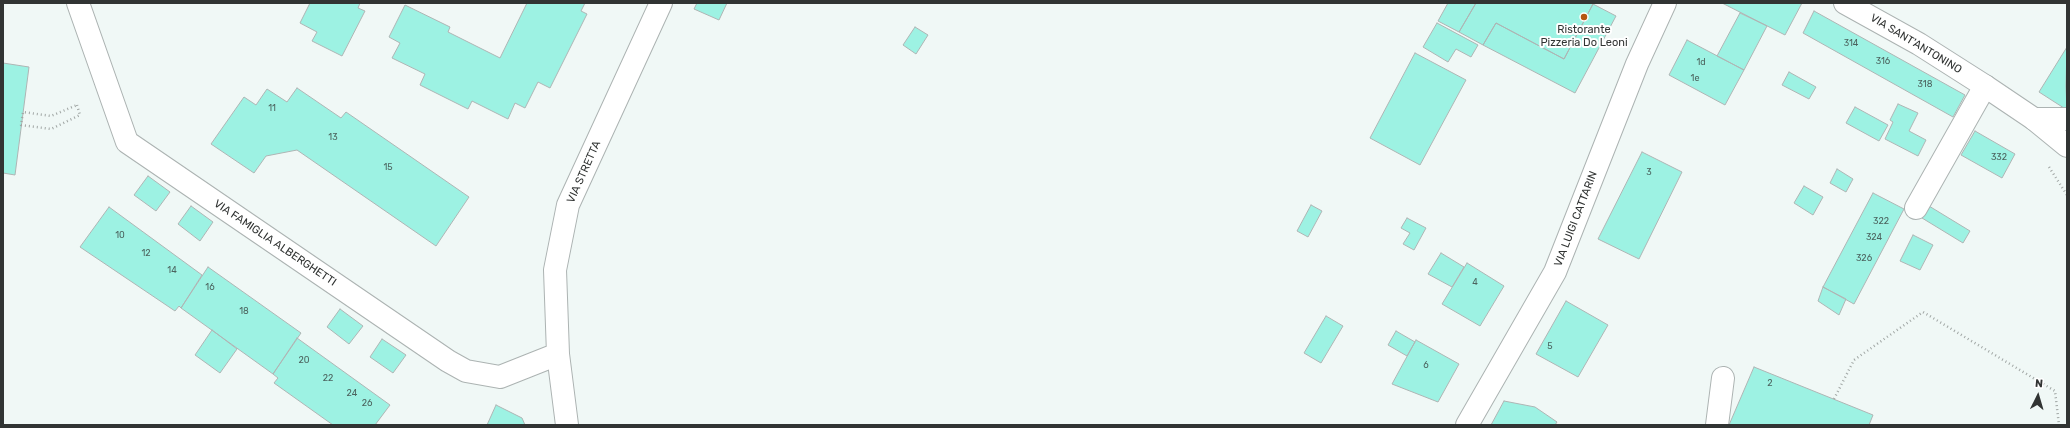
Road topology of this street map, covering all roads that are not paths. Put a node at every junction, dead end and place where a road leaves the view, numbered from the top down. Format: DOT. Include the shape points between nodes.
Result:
graph roads {
  1 [pos="78,3"];
  2 [pos="661,3"];
  3 [pos="1665,3"];
  4 [pos="1845,3"];
  5 [pos="1985,86"];
  6 [pos="2034,119"];
  7 [pos="2067,119"];
  8 [pos="2067,146"];
  9 [pos="1916,208"];
  10 [pos="558,354"];
  11 [pos="1723,378"];
  12 [pos="566,425"];
  13 [pos="1467,425"];
  14 [pos="1717,425"];
  1 -- 10 [label="street, VIA FAMIGLIA ALBERGHETTI" via="127,142 466,372 500,377"];
  2 -- 10 [label="street, VIA STRETTA" via="568,205 554,270"];
  3 -- 13 [label="street, VIA LUIGI CATTARIN" via="1637,64 1555,272"];
  4 -- 5 [label="street, VIA SANT'ANTONINO" via="1919,44"];
  5 -- 6 [label="street, VIA SANT'ANTONINO"];
  5 -- 9 [label="street"];
  6 -- 7 [label="street"];
  6 -- 8 [label="street, VIA SANT'ANTONINO"];
  10 -- 12 [label="street, VIA STRETTA"];
  11 -- 14 [label="street"];
}
